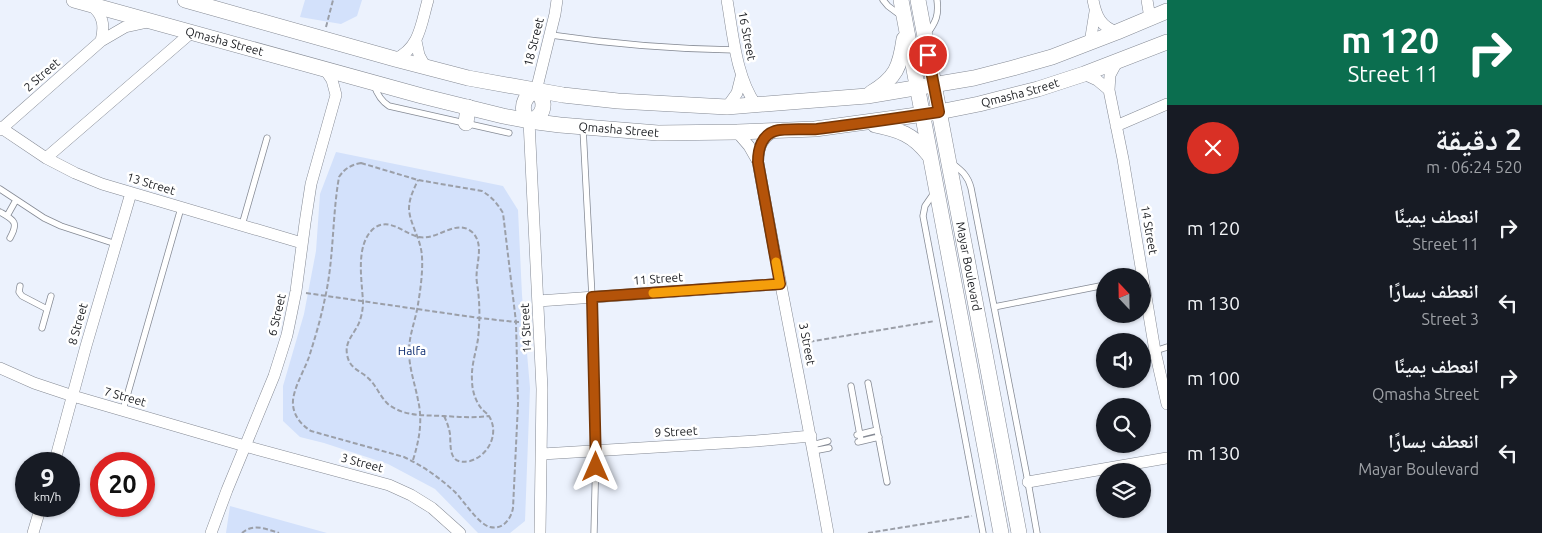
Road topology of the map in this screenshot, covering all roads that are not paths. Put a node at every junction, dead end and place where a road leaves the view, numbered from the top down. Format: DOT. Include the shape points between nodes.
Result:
graph roads {
  1 [pos="74,0"];
  2 [pos="185,0"];
  3 [pos="428,0"];
  4 [pos="558,0"];
  5 [pos="726,0"];
  6 [pos="883,0"];
  7 [pos="901,0"];
  8 [pos="918,0"];
  9 [pos="937,0"];
  10 [pos="1147,0"];
  11 [pos="202,2"];
  12 [pos="91,5"];
  13 [pos="1094,6"];
  14 [pos="1167,11"];
  15 [pos="1150,18"];
  16 [pos="152,21"];
  17 [pos="905,21"];
  18 [pos="192,32"];
  19 [pos="1117,32"];
  20 [pos="550,35"];
  21 [pos="925,38"];
  22 [pos="101,40"];
  23 [pos="416,41"];
  24 [pos="1167,42"];
  25 [pos="1090,43"];
  26 [pos="736,50"];
  27 [pos="395,59"];
  28 [pos="1117,62"];
  29 [pos="324,68"];
  30 [pos="426,68"];
  31 [pos="1084,74"];
  32 [pos="741,77"];
  33 [pos="358,78"];
  34 [pos="373,82"];
  35 [pos="934,85"];
  36 [pos="917,88"];
  37 [pos="1109,90"];
  38 [pos="536,91"];
  39 [pos="336,94"];
  40 [pos="867,96"];
  41 [pos="1167,104"];
  42 [pos="756,105"];
  43 [pos="468,107"];
  44 [pos="727,107"];
  45 [pos="939,112"];
  46 [pos="922,115"];
  47 [pos="529,121"];
  48 [pos="466,123"];
  49 [pos="861,123"];
  50 [pos="1116,126"];
  51 [pos="583,127"];
  52 [pos="0,129"];
  53 [pos="776,131"];
  54 [pos="737,132"];
  55 [pos="509,133"];
  56 [pos="267,138"];
  57 [pos="930,155"];
  58 [pos="46,158"];
  59 [pos="948,161"];
  60 [pos="758,162"];
  61 [pos="0,189"];
  62 [pos="936,190"];
  63 [pos="131,193"];
  64 [pos="16,200"];
  65 [pos="182,208"];
  66 [pos="0,212"];
  67 [pos="7,216"];
  68 [pos="242,225"];
  69 [pos="10,238"];
  70 [pos="302,243"];
  71 [pos="116,244"];
  72 [pos="1141,268"];
  73 [pos="780,284"];
  74 [pos="20,286"];
  75 [pos="1096,288"];
  76 [pos="51,296"];
  77 [pos="592,297"];
  78 [pos="538,301"];
  79 [pos="994,307"];
  80 [pos="47,309"];
  81 [pos="1150,323"];
  82 [pos="42,328"];
  83 [pos="1167,347"];
  84 [pos="1155,350"];
  85 [pos="0,368"];
  86 [pos="868,383"];
  87 [pos="851,386"];
  88 [pos="73,396"];
  89 [pos="1167,404"];
  90 [pos="123,410"];
  91 [pos="877,430"];
  92 [pos="879,437"];
  93 [pos="859,438"];
  94 [pos="812,444"];
  95 [pos="829,444"];
  96 [pos="245,446"];
  97 [pos="596,451"];
  98 [pos="57,452"];
  99 [pos="542,454"];
  100 [pos="1167,458"];
  101 [pos="887,482"];
  102 [pos="1028,482"];
  103 [pos="38,517"];
  104 [pos="33,533"];
  105 [pos="211,533"];
  106 [pos="460,533"];
  107 [pos="540,533"];
  108 [pos="594,533"];
  109 [pos="828,533"];
  110 [pos="983,533"];
  111 [pos="1001,533"];
  112 [pos="1019,533"];
  113 [pos="1037,533"];
  1 -- 12 [label="street, Qmasha Street"];
  2 -- 11 [label="street, Qmasha Street"];
  3 -- 23 [label="street"];
  4 -- 20 [label="street, 18 Street"];
  5 -- 26 [label="street, 16 Street"];
  6 -- 17 [label="lane"];
  7 -- 17 [label="street, Mayar Boulevard"];
  8 -- 21 [label="street, Mayar Boulevard"];
  9 -- 21 [label="lane" via="936,20"];
  10 -- 15 [label="street"];
  11 -- 27 [label="street, Qmasha Street"];
  12 -- 16 [label="street, Qmasha Street"];
  12 -- 22 [label="street" via="103,20"];
  13 -- 19 [label="street" via="1104,25"];
  13 -- 25 [label="street"];
  14 -- 15 [label="street, Qmasha Street"];
  15 -- 19 [label="street, Qmasha Street"];
  16 -- 18 [label="street, Qmasha Street"];
  16 -- 22 [label="street, 2 Street" via="125,27"];
  17 -- 36 [label="street, Mayar Boulevard"];
  17 -- 40 [label="street" via="902,53 896,71 884,86"];
  18 -- 29 [label="street, Qmasha Street"];
  18 -- 58 [label="street"];
  19 -- 25 [label="street, Qmasha Street"];
  20 -- 26 [label="lane" via="643,47"];
  20 -- 38 [label="street, 18 Street"];
  21 -- 35 [label="street, Mayar Boulevard"];
  22 -- 52 [label="street, 2 Street"];
  23 -- 27 [label="street"];
  23 -- 30 [label="street"];
  24 -- 28 [label="street, Qmasha Street"];
  25 -- 35 [label="street, Qmasha Street" via="1013,68"];
  26 -- 32 [label="street, 16 Street"];
  27 -- 30 [label="street, Qmasha Street"];
  28 -- 31 [label="street, Qmasha Street"];
  28 -- 37 [label="street, 14 Street" via="1110,75"];
  29 -- 33 [label="street, Qmasha Street"];
  29 -- 39 [label="street"];
  30 -- 38 [label="street, Qmasha Street"];
  31 -- 37 [label="street"];
  31 -- 45 [label="street, Qmasha Street" via="1038,89"];
  32 -- 42 [label="street, 16 Street"];
  32 -- 44 [label="street, 16 Street"];
  33 -- 34 [label="street, Qmasha Street"];
  33 -- 39 [label="street"];
  34 -- 43 [label="street, Qmasha Street"];
  34 -- 48 [label="lane" via="379,97 390,106"];
  35 -- 36 [label="street, Qmasha Street"];
  35 -- 45 [label="street, Mayar Boulevard"];
  36 -- 40 [label="street, Qmasha Street"];
  36 -- 46 [label="street, Mayar Boulevard"];
  37 -- 50 [label="street, 14 Street"];
  38 -- 44 [label="street, Qmasha Street" via="618,101"];
  38 -- 47 [label="street" via="528,95 523,104"];
  39 -- 70 [label="street, 6 Street" via="312,184"];
  40 -- 42 [label="street, Qmasha Street"];
  41 -- 50 [label="street"];
  42 -- 44 [label="street, Qmasha Street"];
  43 -- 47 [label="street, Qmasha Street"];
  43 -- 48 [label="street"];
  45 -- 46 [label="street, Qmasha Street"];
  45 -- 59 [label="street, Mayar Boulevard"];
  46 -- 49 [label="street, Qmasha Street"];
  46 -- 57 [label="street, Mayar Boulevard"];
  47 -- 51 [label="street, Qmasha Street"];
  47 -- 78 [label="street, 14 Street"];
  48 -- 55 [label="lane"];
  49 -- 53 [label="street, Qmasha Street"];
  49 -- 57 [label="street" via="902,132"];
  50 -- 72 [label="street, 14 Street"];
  51 -- 54 [label="street, Qmasha Street" via="658,132"];
  51 -- 77 [label="lane"];
  52 -- 58 [label="street, 13 Street"];
  53 -- 54 [label="street, Qmasha Street"];
  53 -- 60 [label="street, 3 Street" via="761,143"];
  54 -- 60 [label="street, 3 Street"];
  56 -- 68 [label="lane"];
  57 -- 62 [label="street, Mayar Boulevard"];
  58 -- 63 [label="street, 13 Street" via="75,173"];
  59 -- 79 [label="lane" via="964,173 970,183"];
  59 -- 112 [label="street, Mayar Boulevard"];
  60 -- 73 [label="street, 3 Street"];
  61 -- 64 [label="lane"];
  62 -- 110 [label="lane" via="925,206 923,216"];
  62 -- 111 [label="street, Mayar Boulevard"];
  63 -- 65 [label="street, 13 Street"];
  63 -- 71 [label="street, 8 Street"];
  64 -- 67 [label="lane"];
  64 -- 71 [label="lane" via="61,226"];
  65 -- 68 [label="street, 13 Street"];
  65 -- 90 [label="lane"];
  66 -- 67 [label="lane"];
  67 -- 69 [label="lane" via="16,227"];
  68 -- 70 [label="street, 13 Street"];
  70 -- 96 [label="street, 6 Street" via="287,335"];
  71 -- 88 [label="street, 8 Street"];
  73 -- 77 [label="street, 11 Street"];
  73 -- 94 [label="street, 3 Street"];
  74 -- 80 [label="lane" via="22,296"];
  75 -- 79 [label="lane"];
  76 -- 80 [label="lane"];
  77 -- 78 [label="street, 11 Street"];
  77 -- 97 [label="lane"];
  78 -- 99 [label="street, 14 Street"];
  79 -- 102 [label="lane"];
  80 -- 82 [label="lane"];
  81 -- 84 [label="street, 14 Street"];
  83 -- 84 [label="lane"];
  84 -- 89 [label="street, 14 Street"];
  85 -- 88 [label="street, 7 Street"];
  86 -- 91 [label="lane"];
  87 -- 93 [label="lane"];
  88 -- 90 [label="street, 7 Street"];
  88 -- 98 [label="street, 8 Street"];
  90 -- 96 [label="street, 7 Street"];
  91 -- 92 [label="lane"];
  91 -- 93 [label="lane"];
  92 -- 93 [label="lane"];
  92 -- 101 [label="lane"];
  94 -- 95 [label="lane"];
  94 -- 97 [label="street, 9 Street" via="756,441"];
  94 -- 109 [label="street, 3 Street"];
  96 -- 105 [label="street, 6 Street"];
  96 -- 106 [label="street, 3 Street" via="389,485 432,508"];
  97 -- 99 [label="street, 9 Street"];
  97 -- 108 [label="lane"];
  99 -- 107 [label="street, 14 Street"];
  100 -- 102 [label="street"];
  102 -- 113 [label="lane"];
  103 -- 104 [label="street"];
}
